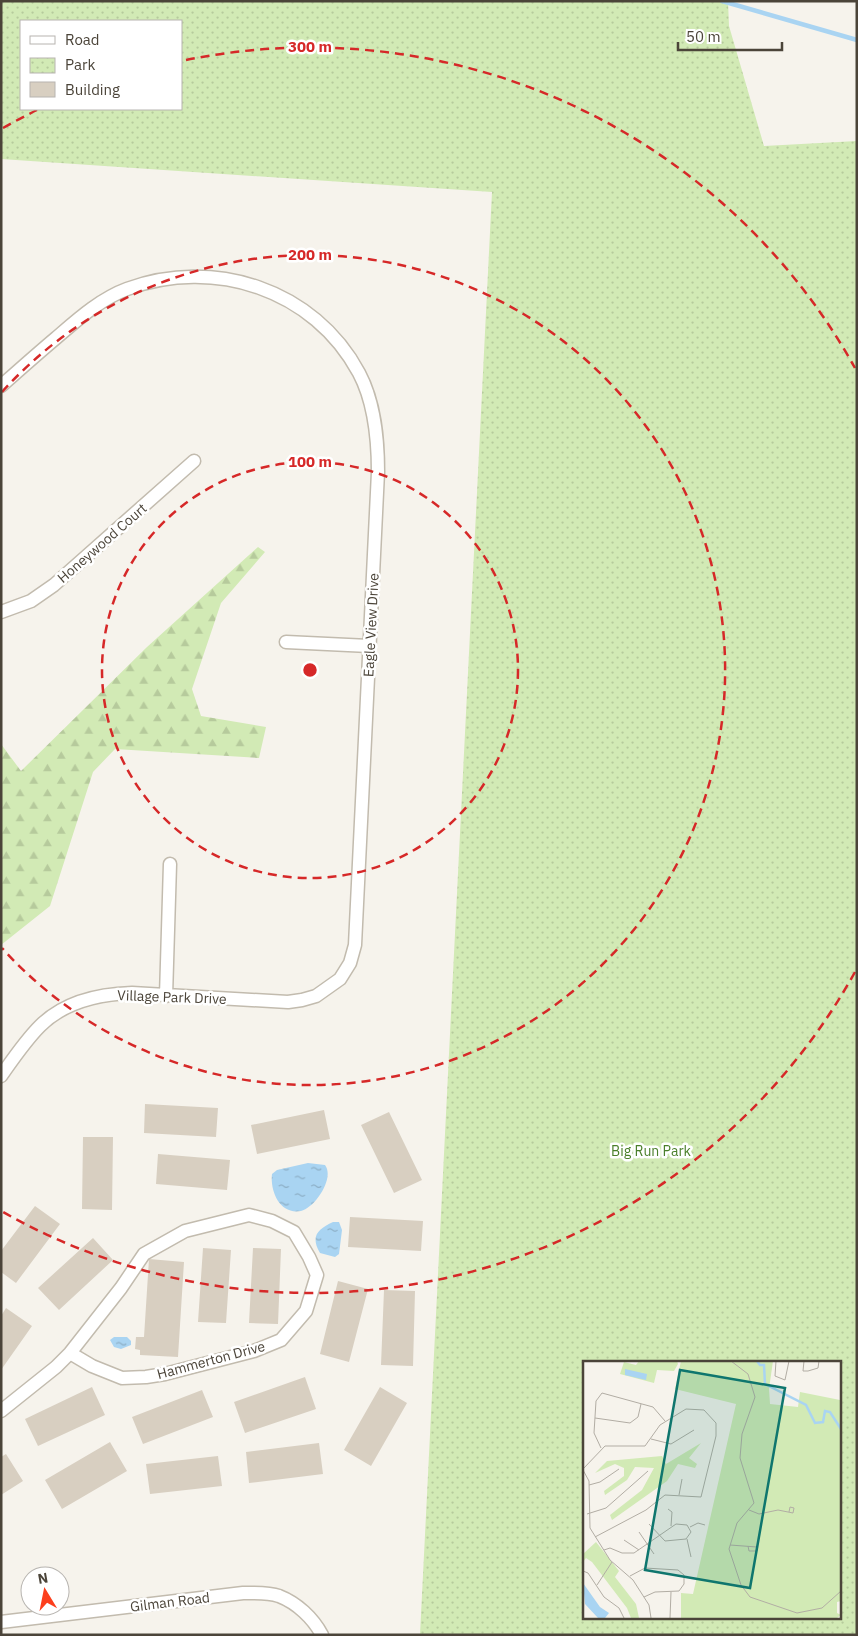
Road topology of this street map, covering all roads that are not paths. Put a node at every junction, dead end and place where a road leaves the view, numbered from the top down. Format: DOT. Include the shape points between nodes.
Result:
graph roads {
  1 [pos="1,386"];
  2 [pos="194,461"];
  3 [pos="1,612"];
  4 [pos="286,642"];
  5 [pos="369,646"];
  6 [pos="170,864"];
  7 [pos="340,979"];
  8 [pos="166,996"];
  9 [pos="1,1076"];
  10 [pos="70,1353"];
  11 [pos="1,1411"];
  12 [pos="1,1622"];
  13 [pos="322,1635"];
  1 -- 5 [label="street, Eagle View Drive" via="92,309 125,289 175,276 226,278 246,283 308,312 332,334 359,373 375,422 378,472"];
  2 -- 3 [label="street, Honeywood Court" via="54,585 31,601"];
  4 -- 5 [label="street"];
  5 -- 7 [label="street, Eagle View Drive" via="355,945 350,964"];
  6 -- 8 [label="street"];
  7 -- 8 [label="street, Village Park Drive" via="316,996 288,1002"];
  8 -- 9 [label="street, Village Park Drive" via="115,994 71,1005 39,1027"];
  10 -- 10 [label="street, Hammerton Drive" via="122,1378 165,1374 254,1351 281,1340 306,1311 317,1274 294,1232 272,1221 250,1215 185,1231 144,1254"];
  10 -- 11 [label="street"];
  12 -- 13 [label="street, Gilman Road" via="260,1593 293,1603 318,1626"];
}
